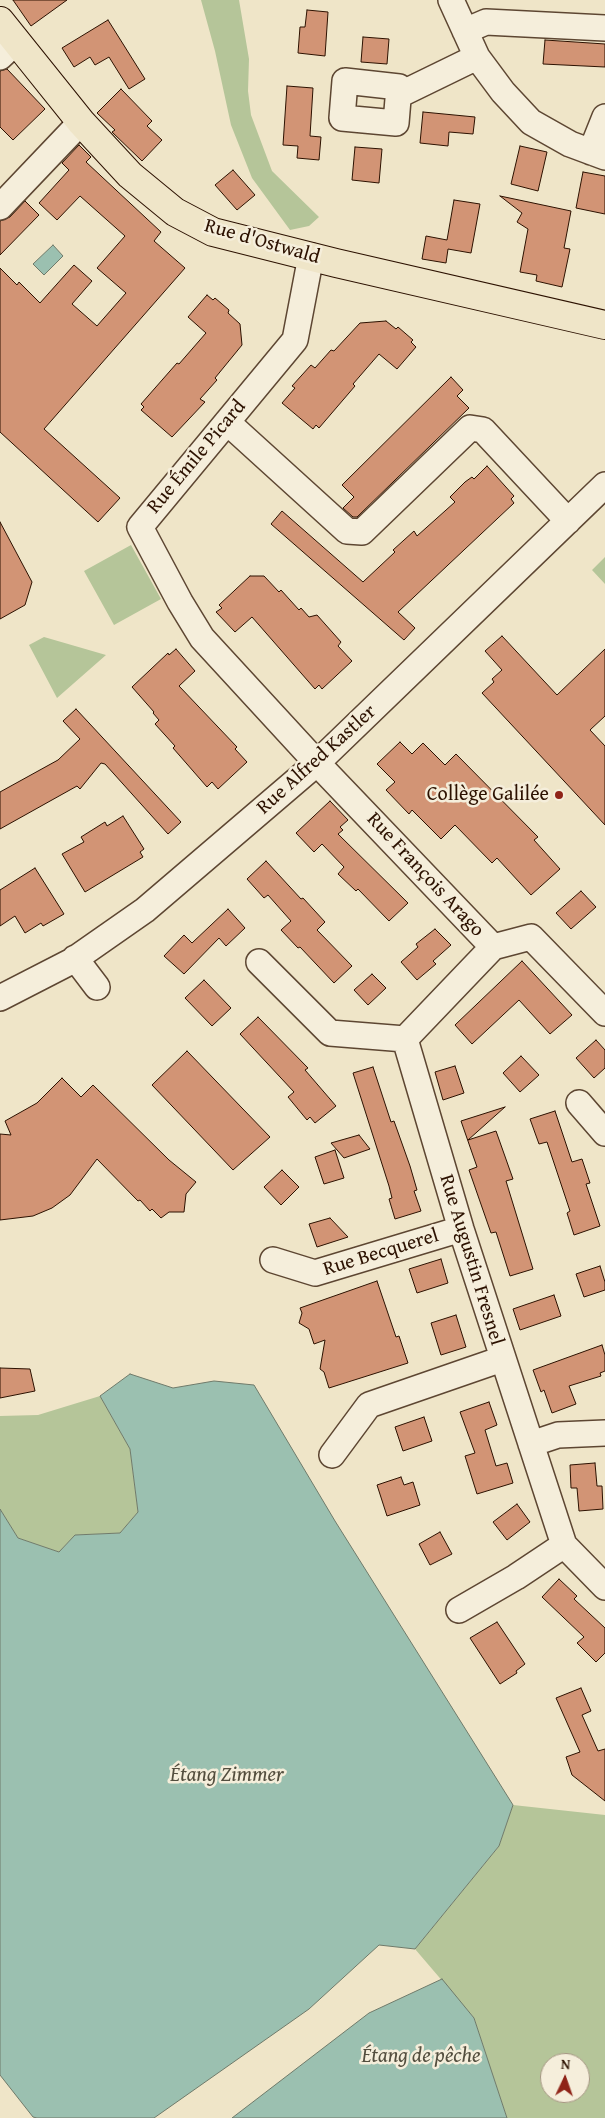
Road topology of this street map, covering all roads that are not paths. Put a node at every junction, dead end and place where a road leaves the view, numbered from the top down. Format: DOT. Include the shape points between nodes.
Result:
graph roads {
  1 [pos="451,0"];
  2 [pos="605,28"];
  3 [pos="465,31"];
  4 [pos="6,40"];
  5 [pos="477,57"];
  6 [pos="399,95"];
  7 [pos="605,117"];
  8 [pos="82,122"];
  9 [pos="598,154"];
  10 [pos="0,207"];
  11 [pos="311,256"];
  12 [pos="605,325"];
  13 [pos="227,422"];
  14 [pos="605,485"];
  15 [pos="568,521"];
  16 [pos="317,763"];
  17 [pos="493,947"];
  18 [pos="75,958"];
  19 [pos="259,962"];
  20 [pos="97,987"];
  21 [pos="0,998"];
  22 [pos="605,1013"];
  23 [pos="405,1039"];
  24 [pos="579,1103"];
  25 [pos="605,1134"];
  26 [pos="461,1229"];
  27 [pos="273,1260"];
  28 [pos="502,1359"];
  29 [pos="605,1433"];
  30 [pos="531,1444"];
  31 [pos="332,1455"];
  32 [pos="564,1545"];
  33 [pos="605,1587"];
  34 [pos="459,1610"];
  1 -- 3 [label="street"];
  2 -- 3 [label="street" via="486,22"];
  3 -- 5 [label="street"];
  4 -- 8 [label="main road, Rue d'Ostwald"];
  5 -- 6 [label="street"];
  5 -- 9 [label="street" via="531,122 570,144"];
  7 -- 9 [label="street"];
  8 -- 10 [label="street"];
  8 -- 11 [label="main road, Rue d'Ostwald" via="130,175 175,212 213,232"];
  11 -- 12 [label="main road, Rue d'Ostwald"];
  11 -- 13 [label="street, Rue Émile Picard" via="295,340"];
  13 -- 15 [label="street" via="347,531 362,532 470,428 484,430"];
  13 -- 16 [label="street, Rue Émile Picard" via="140,526 202,638"];
  14 -- 15 [label="street, Rue Alfred Kastler"];
  15 -- 16 [label="street, Rue Alfred Kastler"];
  16 -- 17 [label="street, Rue François Arago"];
  16 -- 18 [label="street, Rue Alfred Kastler" via="145,910"];
  17 -- 22 [label="street, Rue François Arago" via="531,937"];
  17 -- 23 [label="street"];
  18 -- 20 [label="street"];
  18 -- 21 [label="street, Rue Alfred Kastler"];
  19 -- 23 [label="street" via="330,1033"];
  23 -- 26 [label="street, Rue Augustin Fresnel"];
  24 -- 25 [label="street"];
  26 -- 27 [label="street, Rue Becquerel" via="315,1274"];
  26 -- 28 [label="street, Rue Augustin Fresnel"];
  28 -- 30 [label="street, Rue Augustin Fresnel"];
  28 -- 31 [label="street" via="369,1405"];
  29 -- 30 [label="street" via="558,1435"];
  30 -- 32 [label="street, Rue Augustin Fresnel"];
  32 -- 33 [label="street, Rue Augustin Fresnel"];
  32 -- 34 [label="street"];
}
